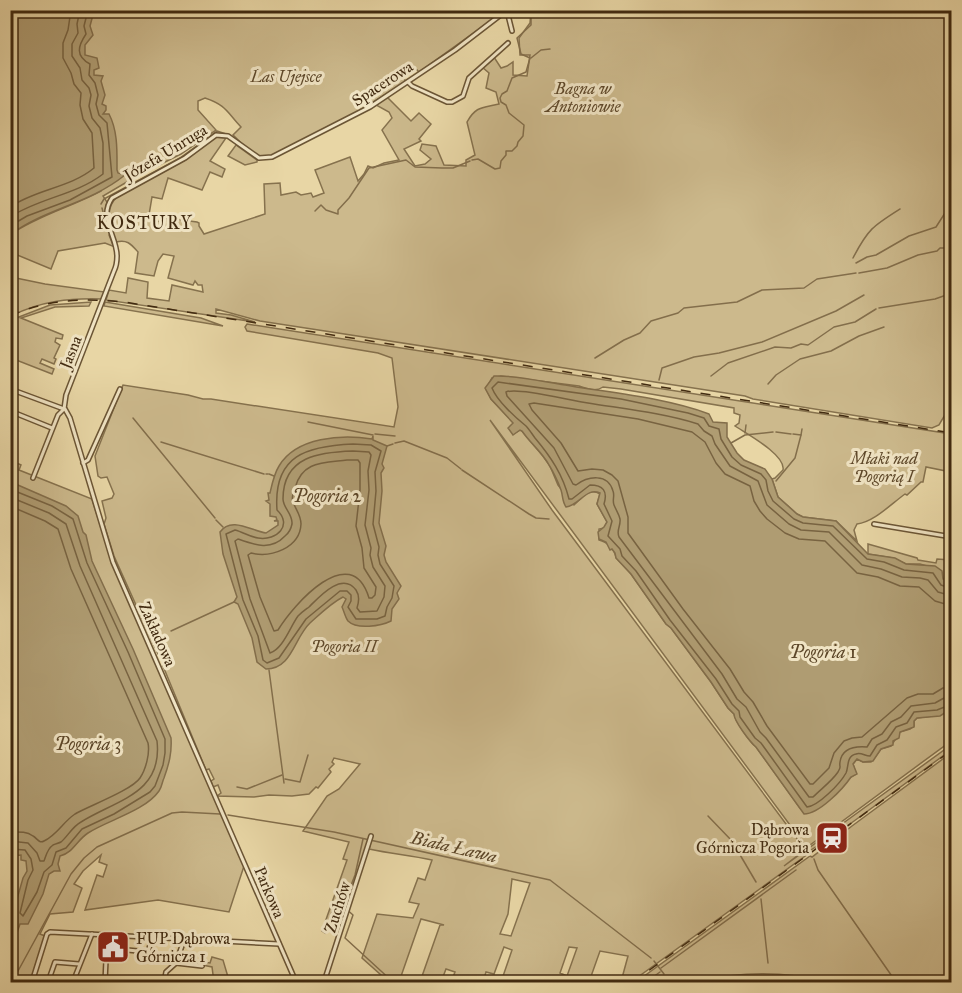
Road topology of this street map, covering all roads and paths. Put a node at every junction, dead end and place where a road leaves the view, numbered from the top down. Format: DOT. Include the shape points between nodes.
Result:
graph roads {
  1 [pos="507,11"];
  2 [pos="512,31"];
  3 [pos="508,43"];
  4 [pos="408,82"];
  5 [pos="260,159"];
  6 [pos="111,232"];
  7 [pos="10,389"];
  8 [pos="120,389"];
  9 [pos="64,409"];
  10 [pos="10,411"];
  11 [pos="52,428"];
  12 [pos="83,463"];
  13 [pos="33,478"];
  14 [pos="874,524"];
  15 [pos="951,537"];
  16 [pos="222,811"];
  17 [pos="370,839"];
  18 [pos="92,934"];
  19 [pos="152,938"];
  20 [pos="184,940"];
  21 [pos="279,944"];
  22 [pos="117,949"];
  23 [pos="106,960"];
  24 [pos="176,963"];
  25 [pos="79,964"];
  26 [pos="202,966"];
  27 [pos="33,982"];
  28 [pos="48,982"];
  29 [pos="73,982"];
  30 [pos="105,982"];
  31 [pos="164,982"];
  32 [pos="297,982"];
  33 [pos="324,982"];
  1 -- 2 [label="street"];
  1 -- 4 [label="street, Spacerowa"];
  3 -- 4 [label="street" via="469,78 464,95 452,102"];
  4 -- 5 [label="street, Spacerowa" via="346,120 273,157"];
  5 -- 6 [label="street, Józefa Unruga" via="228,136 212,137 185,158 112,198 106,212"];
  6 -- 9 [label="street, Jasna" via="116,266"];
  7 -- 9 [label="street"];
  8 -- 12 [label="street" via="88,460"];
  9 -- 11 [label="street, Jasna"];
  9 -- 12 [label="street, Zakładowa"];
  10 -- 11 [label="street"];
  11 -- 13 [label="street, Jasna"];
  12 -- 16 [label="street, Zakładowa" via="113,562"];
  14 -- 15 [label="street"];
  16 -- 21 [label="street, Parkowa"];
  17 -- 33 [label="street, Zuchów"];
  18 -- 19 [label="street"];
  18 -- 25 [label="street"];
  18 -- 27 [label="street" via="47,934"];
  19 -- 20 [label="street"];
  19 -- 22 [label="street" via="148,952"];
  20 -- 21 [label="street"];
  20 -- 24 [label="street"];
  21 -- 32 [label="street, Parkowa"];
  23 -- 30 [label="street"];
  24 -- 26 [label="street"];
  24 -- 31 [label="street" via="166,972"];
  25 -- 28 [label="street" via="55,962"];
  25 -- 29 [label="street"];
}
